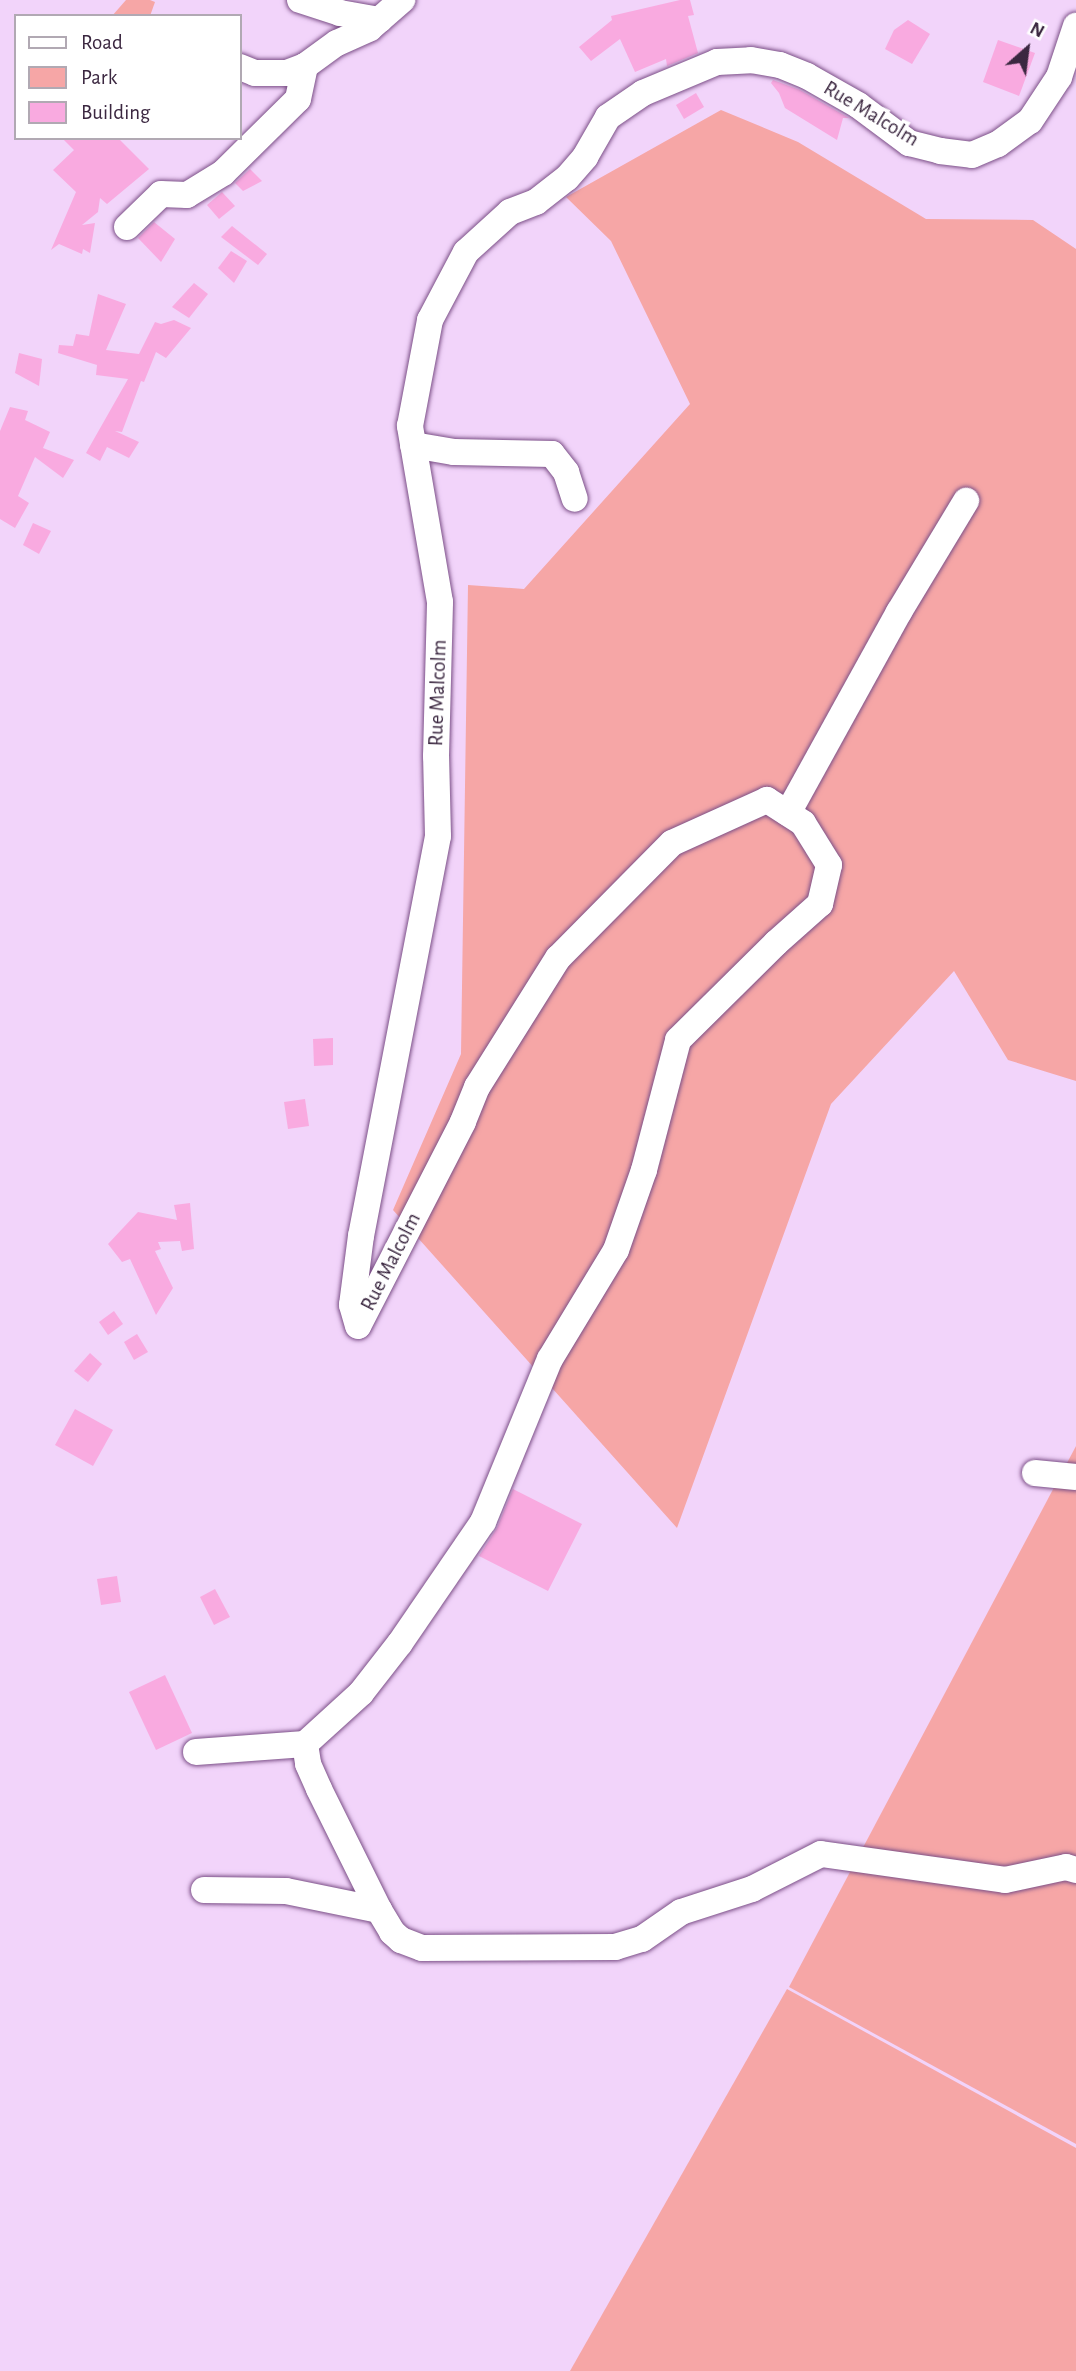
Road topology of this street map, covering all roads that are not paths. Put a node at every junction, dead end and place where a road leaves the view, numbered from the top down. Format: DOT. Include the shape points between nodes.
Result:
graph roads {
  1 [pos="300,0"];
  2 [pos="402,0"];
  3 [pos="379,20"];
  4 [pos="1076,26"];
  5 [pos="305,66"];
  6 [pos="242,68"];
  7 [pos="127,227"];
  8 [pos="413,445"];
  9 [pos="575,499"];
  10 [pos="966,502"];
  11 [pos="788,813"];
  12 [pos="1035,1473"];
  13 [pos="1076,1477"];
  14 [pos="305,1744"];
  15 [pos="196,1752"];
  16 [pos="1076,1870"];
  17 [pos="204,1891"];
  18 [pos="379,1910"];
  1 -- 3 [label="street"];
  2 -- 3 [label="street"];
  3 -- 5 [label="street"];
  4 -- 8 [label="street, Rue Malcolm" via="1059,77 1030,121 998,144 972,155 909,143 858,105 780,65 751,60 718,62 643,93 608,117 585,157 566,178 536,202 510,212 466,252 430,320 410,426"];
  5 -- 6 [label="street" via="287,73 255,73"];
  5 -- 7 [label="street" via="298,99 223,173 187,195 161,194"];
  8 -- 9 [label="street" via="454,452 552,454 566,472"];
  8 -- 11 [label="street, Rue Malcolm" via="440,602 438,835 360,1236 352,1305 358,1326 477,1087 558,958 672,843 767,800"];
  10 -- 11 [label="street" via="899,612"];
  11 -- 14 [label="street, Rue Malcolm" via="803,823 829,865 820,904 678,1040 644,1170 616,1250 550,1359 483,1521 400,1643 360,1693"];
  12 -- 13 [label="street"];
  14 -- 15 [label="street"];
  14 -- 18 [label="street" via="318,1789"];
  16 -- 18 [label="street" via="1066,1867 1005,1880 821,1854 752,1889 681,1912 642,1939 615,1947 422,1948 401,1940"];
  17 -- 18 [label="street" via="286,1891"];
}
